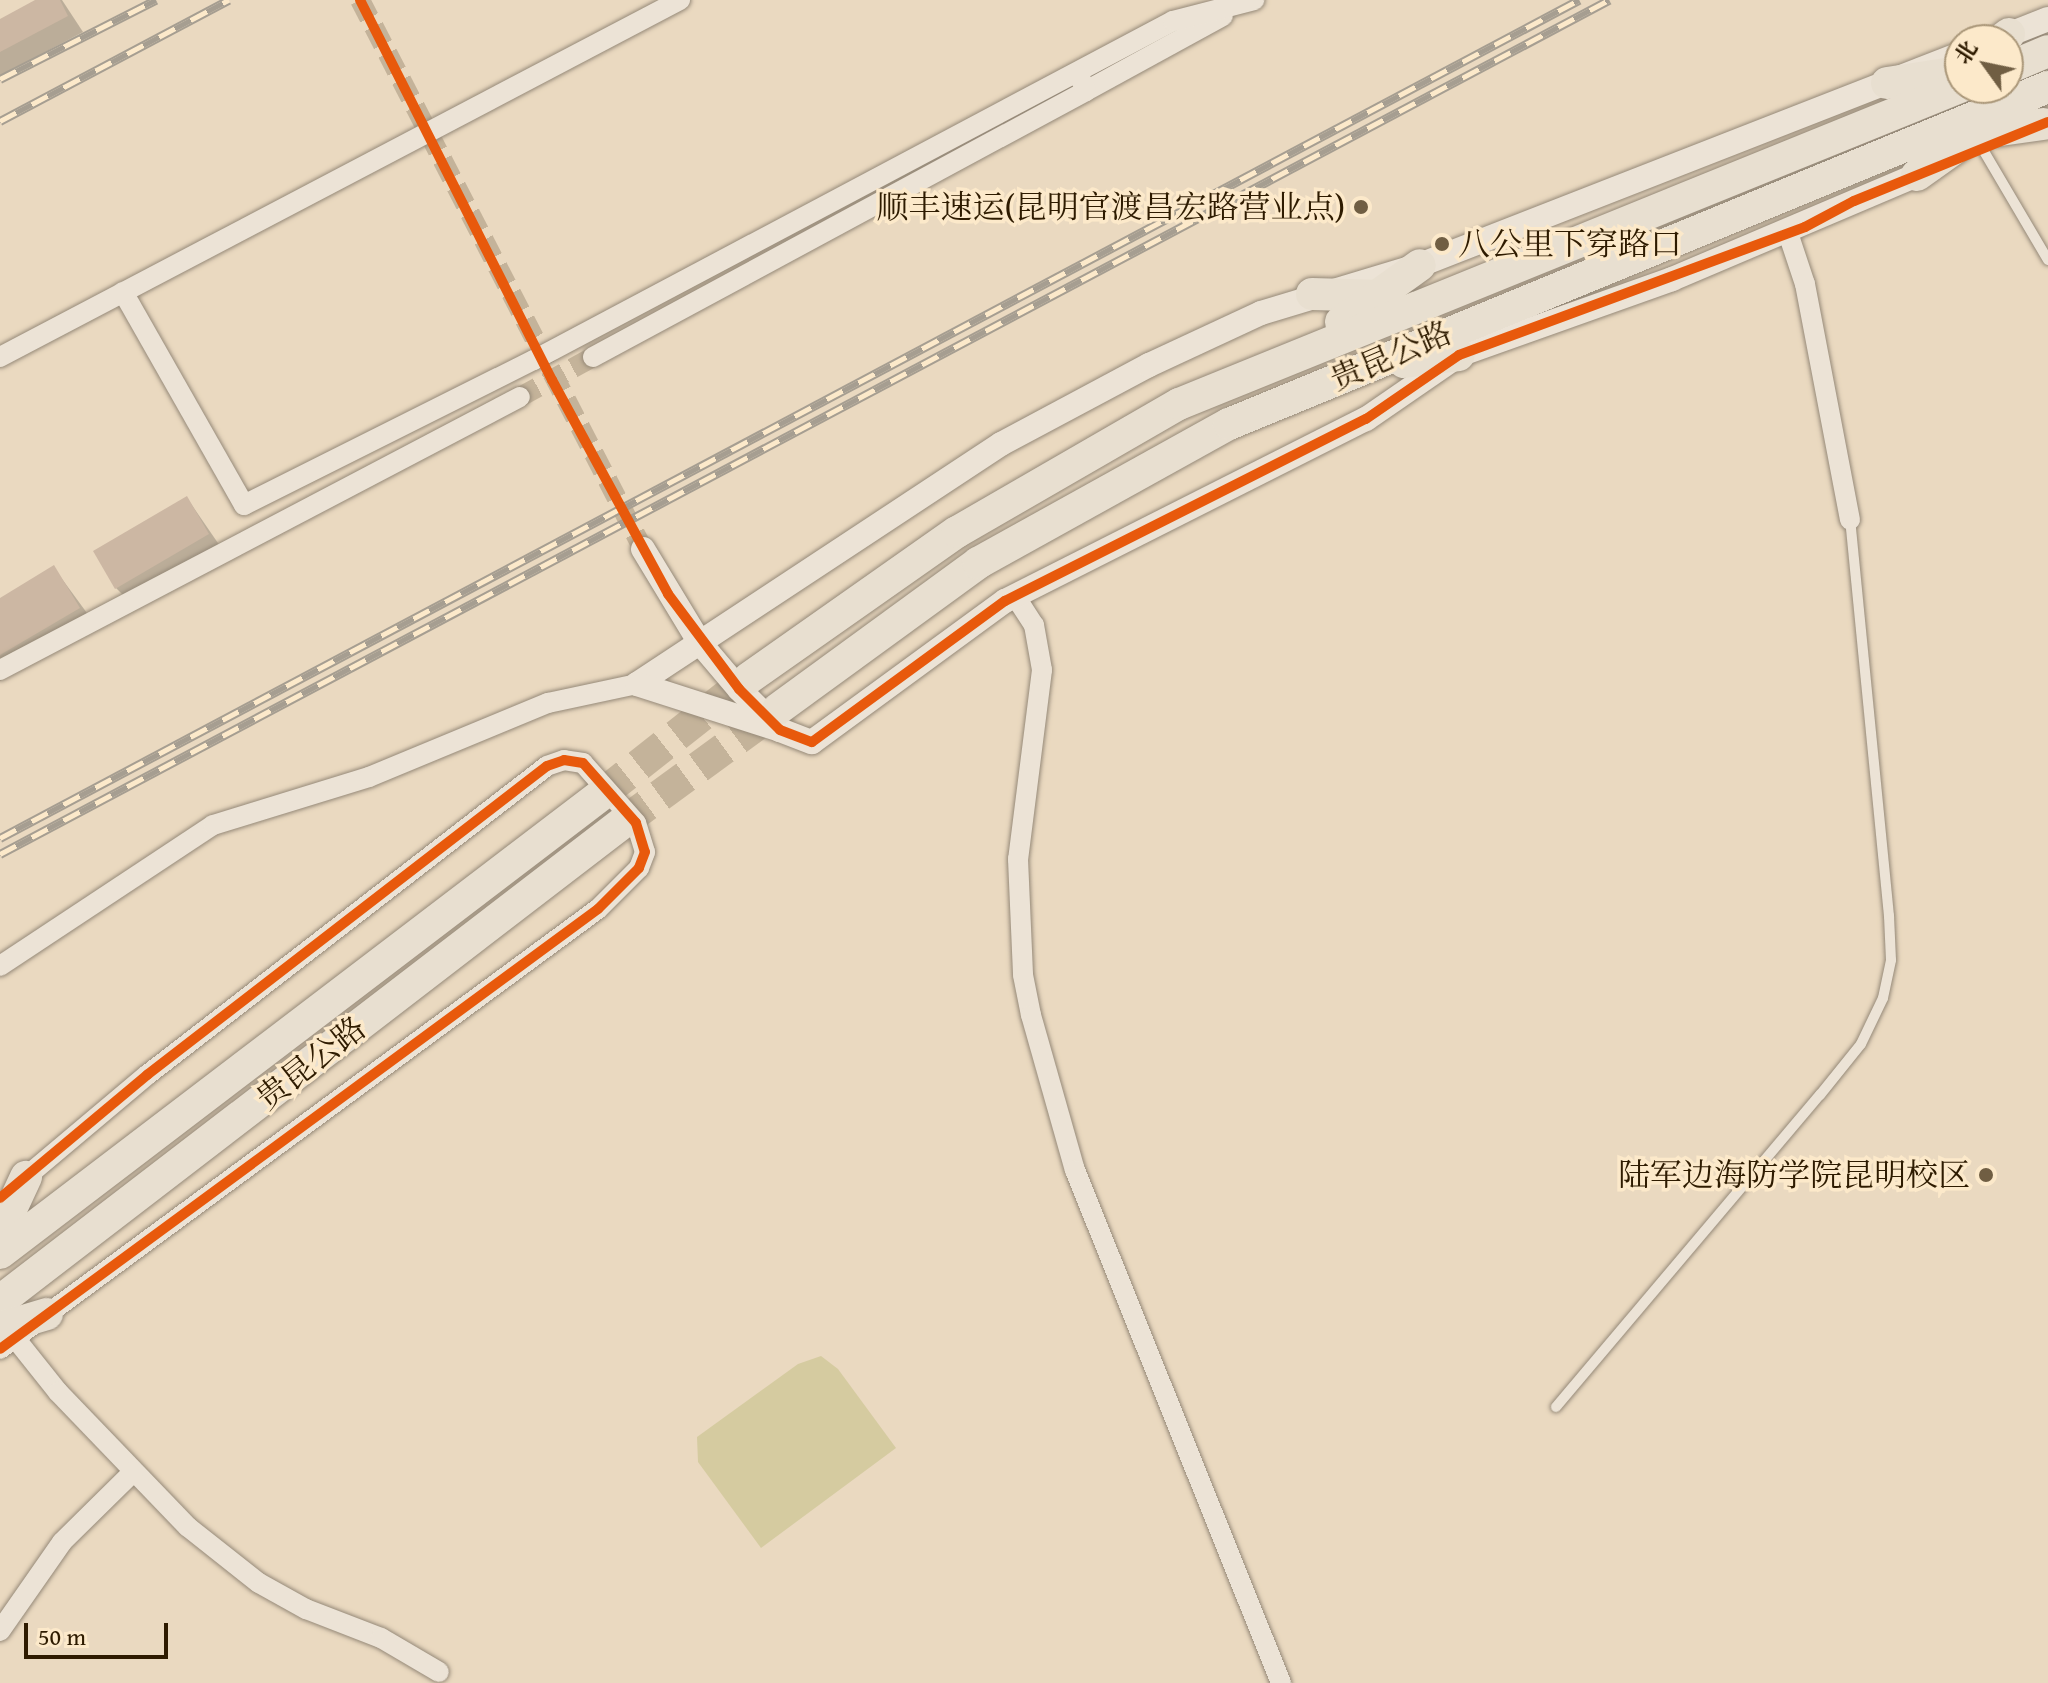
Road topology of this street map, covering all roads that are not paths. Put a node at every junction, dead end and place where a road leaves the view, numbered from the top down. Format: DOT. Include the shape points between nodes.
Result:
graph roads {
  1 [pos="680,0"];
  2 [pos="1253,0"];
  3 [pos="2048,19"];
  4 [pos="2024,41"];
  5 [pos="1944,76"];
  6 [pos="1082,83"];
  7 [pos="2040,90"];
  8 [pos="1892,98"];
  9 [pos="1967,104"];
  10 [pos="2046,123"];
  11 [pos="1976,133"];
  12 [pos="1917,175"];
  13 [pos="1788,233"];
  14 [pos="2048,260"];
  15 [pos="1420,265"];
  16 [pos="123,292"];
  17 [pos="1448,293"];
  18 [pos="1312,294"];
  19 [pos="1378,296"];
  20 [pos="1295,353"];
  21 [pos="1459,355"];
  22 [pos="0,357"];
  23 [pos="593,357"];
  24 [pos="1362,367"];
  25 [pos="520,397"];
  26 [pos="245,504"];
  27 [pos="1850,520"];
  28 [pos="261,534"];
  29 [pos="643,549"];
  30 [pos="1015,596"];
  31 [pos="700,643"];
  32 [pos="0,670"];
  33 [pos="749,678"];
  34 [pos="637,684"];
  35 [pos="779,719"];
  36 [pos="601,795"];
  37 [pos="621,824"];
  38 [pos="0,966"];
  39 [pos="26,1177"];
  40 [pos="1,1226"];
  41 [pos="28,1280"];
  42 [pos="0,1301"];
  43 [pos="47,1314"];
  44 [pos="4,1335"];
  45 [pos="1556,1407"];
  46 [pos="133,1472"];
  47 [pos="0,1631"];
  48 [pos="439,1672"];
  49 [pos="1281,1683"];
  1 -- 16 [label="street"];
  2 -- 6 [label="street" via="1173,21"];
  3 -- 4 [label="street"];
  5 -- 8 [label="highway, 贵昆公路"];
  6 -- 23 [label="street"];
  6 -- 26 [label="street"];
  7 -- 11 [label="highway"];
  8 -- 15 [label="street"];
  8 -- 17 [label="highway, 贵昆公路"];
  9 -- 11 [label="street"];
  10 -- 11 [label="highway, 贵昆公路"];
  11 -- 12 [label="highway"];
  11 -- 14 [label="lane"];
  11 -- 24 [label="highway, 贵昆公路" via="1907,144"];
  12 -- 13 [label="street"];
  13 -- 21 [label="street"];
  13 -- 27 [label="street" via="1805,284"];
  15 -- 18 [label="street"];
  15 -- 19 [label="highway"];
  16 -- 22 [label="street"];
  16 -- 26 [label="street"];
  17 -- 19 [label="highway"];
  17 -- 20 [label="highway, 贵昆公路"];
  18 -- 19 [label="highway"];
  18 -- 31 [label="street" via="1149,365 1001,444"];
  19 -- 20 [label="highway"];
  20 -- 33 [label="highway, 贵昆公路" via="1179,404 1036,483"];
  21 -- 24 [label="highway"];
  21 -- 30 [label="street" via="1366,419"];
  24 -- 35 [label="highway, 贵昆公路" via="1143,468 978,563"];
  25 -- 28 [label="street"];
  26 -- 28 [label="street"];
  27 -- 45 [label="lane" via="1889,916 1891,960 1883,998 1861,1044"];
  28 -- 32 [label="street"];
  29 -- 31 [label="street"];
  30 -- 35 [label="street" via="822,738 802,741"];
  30 -- 49 [label="street" via="1034,625 1042,670 1018,859 1023,975 1031,1015 1075,1170"];
  31 -- 34 [label="street"];
  31 -- 35 [label="street"];
  34 -- 35 [label="street"];
  34 -- 38 [label="street" via="548,703 369,777 213,825"];
  36 -- 40 [label="highway, 贵昆公路" via="56,1208"];
  37 -- 41 [label="highway, 贵昆公路"];
  39 -- 40 [label="highway"];
  39 -- 43 [label="street" via="159,1066 547,766 564,760 583,763 636,823 645,852 639,868 598,909"];
  41 -- 42 [label="highway, 贵昆公路"];
  41 -- 44 [label="highway"];
  43 -- 44 [label="highway"];
  44 -- 46 [label="street"];
  46 -- 47 [label="street" via="62,1542"];
  46 -- 48 [label="street" via="188,1527 259,1583 306,1609 381,1638"];
}
